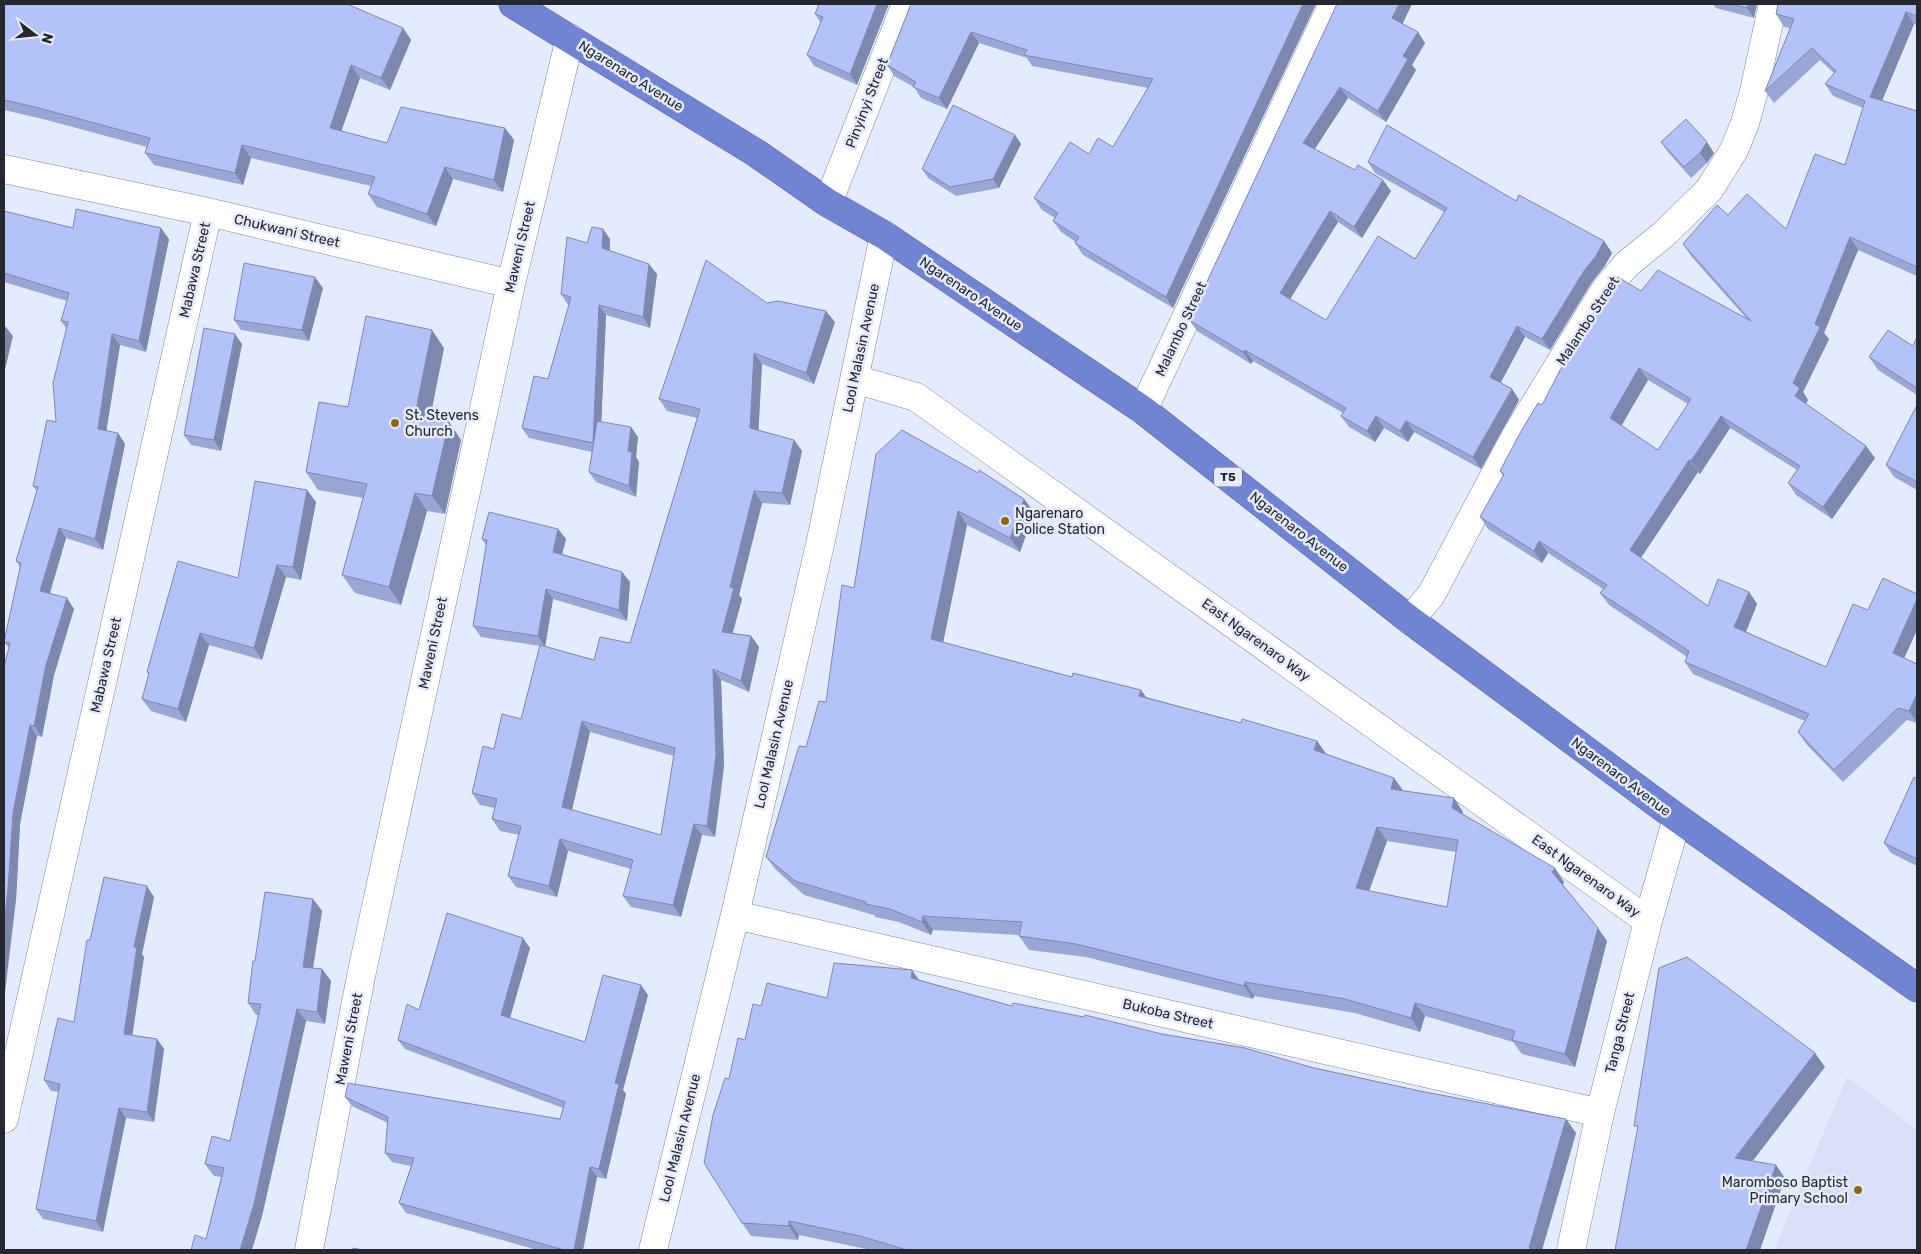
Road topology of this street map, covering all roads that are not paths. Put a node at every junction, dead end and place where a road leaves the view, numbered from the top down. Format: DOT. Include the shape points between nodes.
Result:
graph roads {
  1 [pos="906,4"];
  2 [pos="1333,4"];
  3 [pos="1773,4"];
  4 [pos="518,5"];
  5 [pos="570,38"];
  6 [pos="4,169"];
  7 [pos="828,203"];
  8 [pos="208,212"];
  9 [pos="884,235"];
  10 [pos="510,284"];
  11 [pos="855,379"];
  12 [pos="1143,410"];
  13 [pos="1410,620"];
  14 [pos="1676,818"];
  15 [pos="735,915"];
  16 [pos="1648,921"];
  17 [pos="1917,988"];
  18 [pos="1600,1114"];
  19 [pos="4,1119"];
  20 [pos="661,1249"];
  21 [pos="309,1250"];
  22 [pos="1571,1250"];
  1 -- 7 [label="street, Pinyinyi Street"];
  2 -- 12 [label="street, Malambo Street"];
  3 -- 13 [label="street, Malambo Street" via="1754,90 1734,150 1709,190 1664,234 1627,264 1606,290 1515,437 1431,595"];
  4 -- 5 [label="highway, Ngarenaro Avenue / T5"];
  5 -- 7 [label="highway, Ngarenaro Avenue / T5" via="756,153"];
  5 -- 10 [label="street, Maweni Street"];
  6 -- 8 [label="street, Chukwani Street"];
  7 -- 9 [label="highway, Ngarenaro Avenue / T5"];
  8 -- 10 [label="street, Chukwani Street"];
  8 -- 19 [label="street, Mabawa Street"];
  9 -- 11 [label="street, Lool Malasin Avenue"];
  9 -- 12 [label="highway, Ngarenaro Avenue / T5"];
  10 -- 21 [label="street, Maweni Street" via="361,976"];
  11 -- 15 [label="street, Lool Malasin Avenue"];
  11 -- 16 [label="street, East Ngarenaro Way" via="916,397"];
  12 -- 13 [label="highway, Ngarenaro Avenue / T5"];
  13 -- 14 [label="highway, Ngarenaro Avenue / T5"];
  14 -- 16 [label="street, Tanga Street"];
  14 -- 17 [label="highway, Ngarenaro Avenue / T5"];
  15 -- 18 [label="street, Bukoba Street"];
  15 -- 20 [label="street, Lool Malasin Avenue"];
  16 -- 18 [label="street, Tanga Street"];
  18 -- 22 [label="street, Tanga Street"];
}
